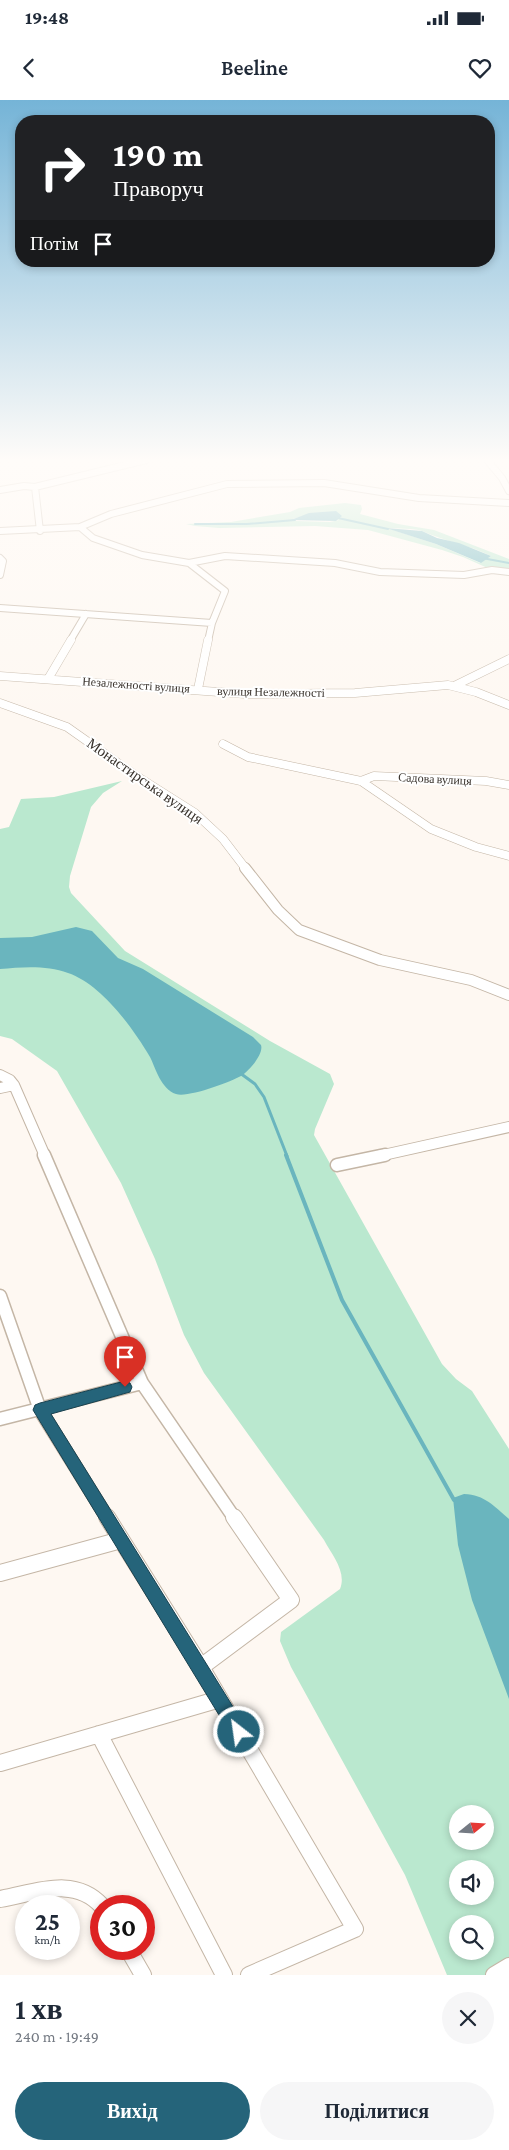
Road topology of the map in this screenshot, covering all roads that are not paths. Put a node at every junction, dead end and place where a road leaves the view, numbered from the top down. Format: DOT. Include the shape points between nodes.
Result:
graph roads {
  1 [pos="120,548"];
  2 [pos="0,558"];
  3 [pos="189,564"];
  4 [pos="509,572"];
  5 [pos="0,575"];
  6 [pos="0,608"];
  7 [pos="86,614"];
  8 [pos="212,623"];
  9 [pos="509,659"];
  10 [pos="0,676"];
  11 [pos="48,679"];
  12 [pos="454,686"];
  13 [pos="198,689"];
  14 [pos="0,703"];
  15 [pos="509,705"];
  16 [pos="223,744"];
  17 [pos="361,780"];
  18 [pos="509,785"];
  19 [pos="509,856"];
  20 [pos="509,995"];
  21 [pos="0,1075"];
  22 [pos="14,1085"];
  23 [pos="0,1088"];
  24 [pos="509,1127"];
  25 [pos="337,1165"];
  26 [pos="1,1301"];
  27 [pos="142,1383"];
  28 [pos="40,1410"];
  29 [pos="0,1419"];
  30 [pos="122,1540"];
  31 [pos="0,1573"];
  32 [pos="201,1668"];
  33 [pos="220,1699"];
  34 [pos="99,1734"];
  35 [pos="0,1763"];
  36 [pos="91,1895"];
  37 [pos="0,1899"];
  38 [pos="134,1960"];
  39 [pos="509,1966"];
  40 [pos="143,1975"];
  41 [pos="224,1975"];
  42 [pos="249,1975"];
  43 [pos="494,1975"];
  1 -- 3 [label="street"];
  2 -- 5 [label="street" via="3,561"];
  3 -- 4 [label="street" via="225,556 335,563 380,572 464,575 492,570"];
  3 -- 8 [label="street" via="225,591"];
  6 -- 7 [label="street"];
  7 -- 8 [label="street"];
  7 -- 11 [label="street"];
  8 -- 13 [label="street"];
  9 -- 12 [label="street"];
  10 -- 11 [label="street, Незалежності вулиця"];
  11 -- 13 [label="street, Незалежності вулиця"];
  12 -- 13 [label="street, Незалежності вулиця" via="337,694 246,694"];
  12 -- 15 [label="street, Незалежності вулиця"];
  14 -- 20 [label="street, Монастирська вулиця" via="67,727 195,813 223,839 278,910 299,930 380,960 471,980"];
  16 -- 17 [label="street" via="248,757"];
  17 -- 18 [label="street, Садова вулиця" via="374,776"];
  17 -- 19 [label="street" via="431,829"];
  21 -- 22 [label="street"];
  22 -- 23 [label="street"];
  22 -- 27 [label="street"];
  24 -- 25 [label="street"];
  26 -- 28 [label="street"];
  27 -- 28 [label="street"];
  27 -- 32 [label="street" via="291,1600"];
  28 -- 29 [label="street"];
  28 -- 30 [label="street"];
  30 -- 31 [label="street"];
  30 -- 32 [label="street"];
  32 -- 33 [label="street"];
  33 -- 34 [label="street"];
  33 -- 42 [label="street" via="356,1929"];
  34 -- 35 [label="street"];
  34 -- 41 [label="street"];
  36 -- 37 [label="street" via="66,1887"];
  38 -- 40 [label="street"];
  39 -- 43 [label="street"];
}
